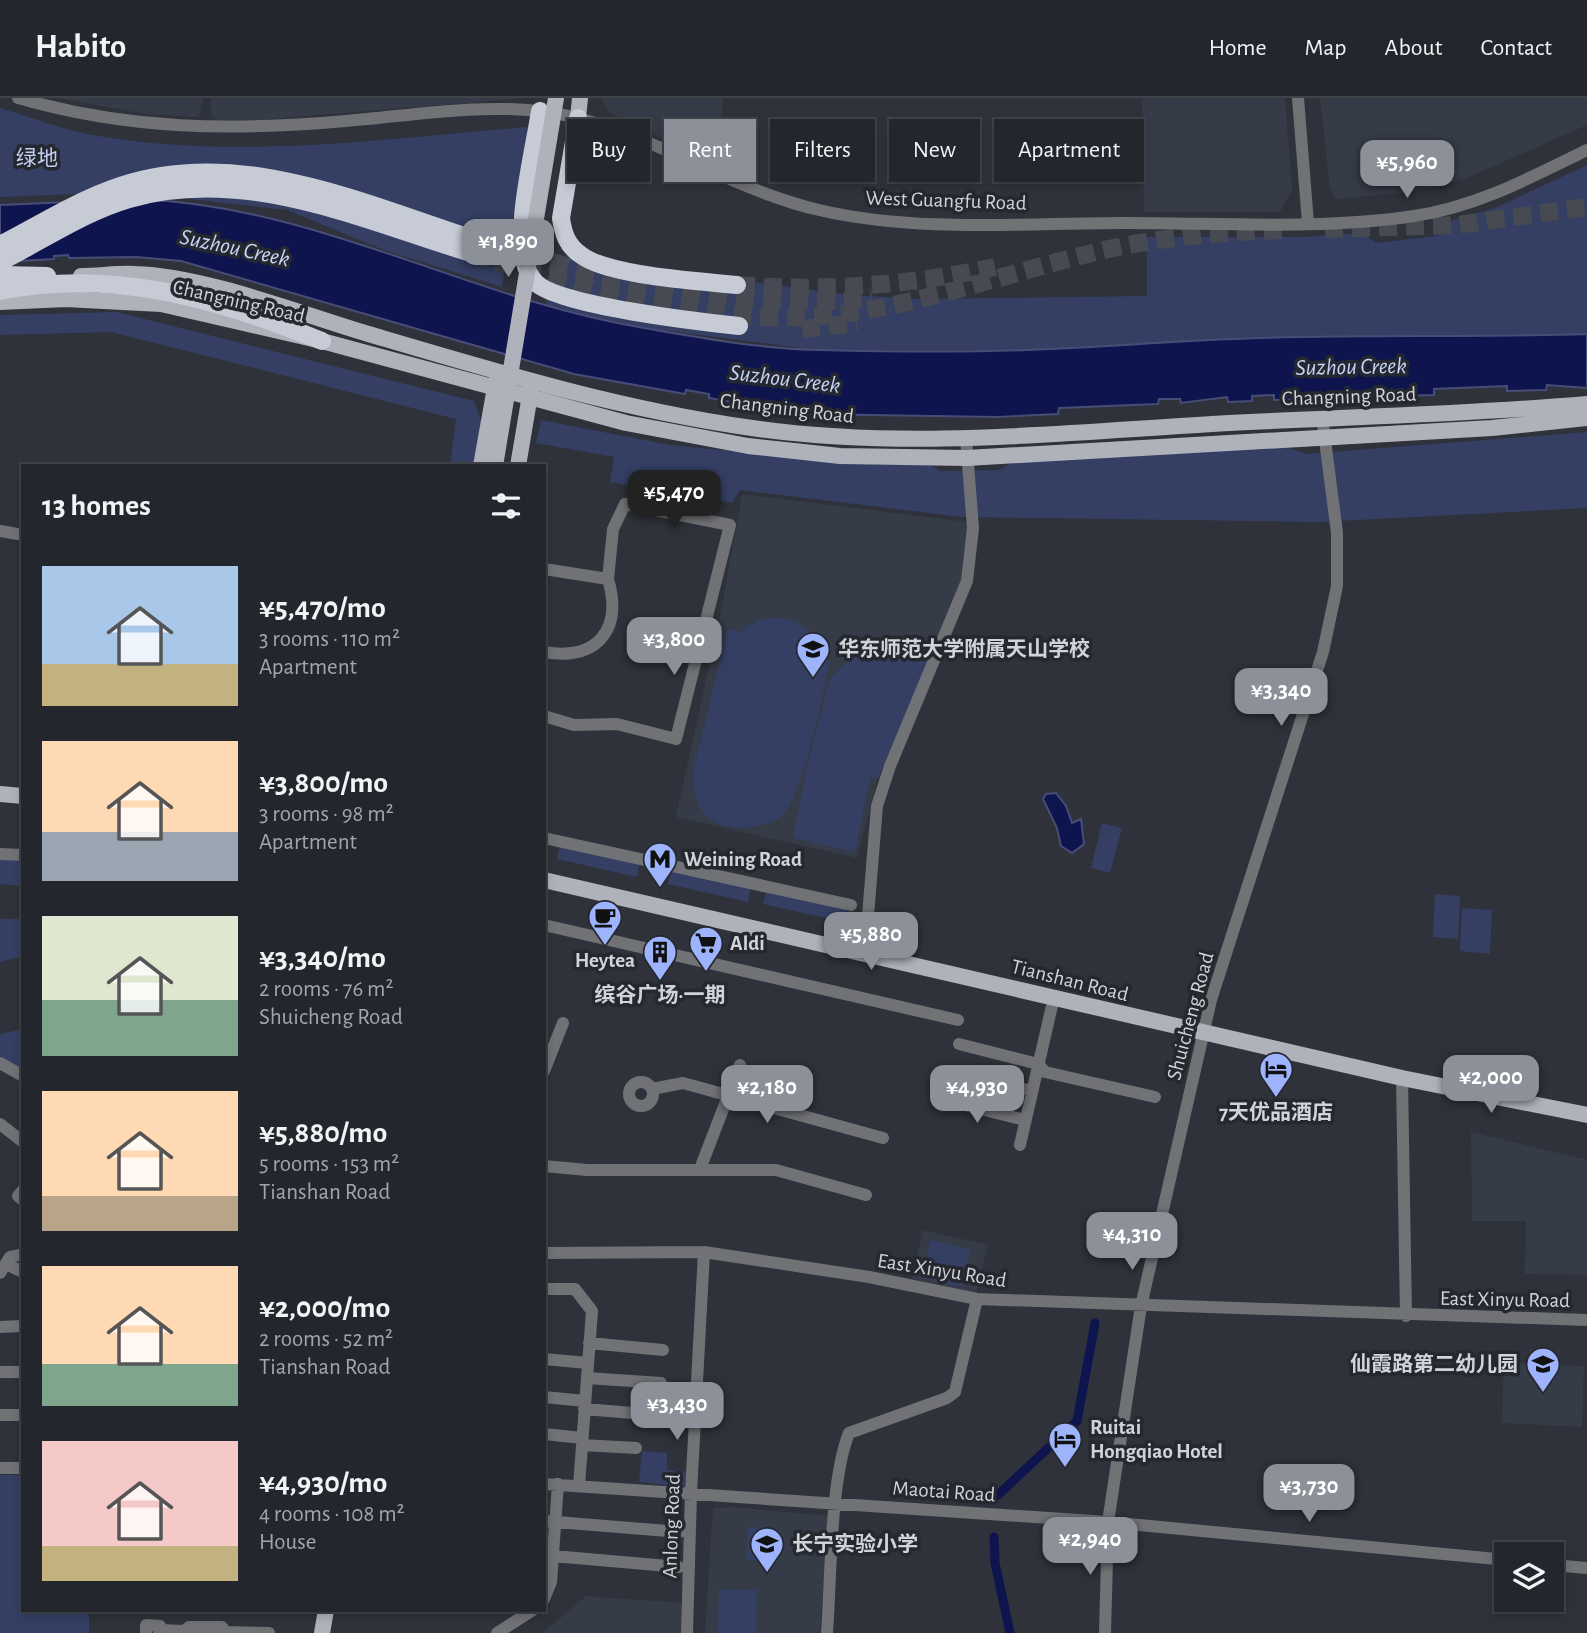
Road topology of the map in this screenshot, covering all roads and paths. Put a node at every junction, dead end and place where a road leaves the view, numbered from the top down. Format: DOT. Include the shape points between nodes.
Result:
graph roads {
  1 [pos="18,98"];
  2 [pos="556,98"];
  3 [pos="565,98"];
  4 [pos="580,98"];
  5 [pos="1298,98"];
  6 [pos="541,105"];
  7 [pos="578,118"];
  8 [pos="1587,150"];
  9 [pos="312,196"];
  10 [pos="1308,223"];
  11 [pos="0,245"];
  12 [pos="472,246"];
  13 [pos="0,262"];
  14 [pos="0,275"];
  15 [pos="68,277"];
  16 [pos="0,281"];
  17 [pos="737,285"];
  18 [pos="0,291"];
  19 [pos="0,302"];
  20 [pos="739,326"];
  21 [pos="323,341"];
  22 [pos="497,372"];
  23 [pos="533,381"];
  24 [pos="494,390"];
  25 [pos="529,399"];
  26 [pos="1587,404"];
  27 [pos="1322,417"];
  28 [pos="1587,418"];
  29 [pos="1324,436"];
  30 [pos="966,438"];
  31 [pos="967,458"];
  32 [pos="481,464"];
  33 [pos="495,464"];
  34 [pos="504,464"];
  35 [pos="518,464"];
  36 [pos="0,531"];
  37 [pos="21,535"];
  38 [pos="546,569"];
  39 [pos="608,579"];
  40 [pos="546,652"];
  41 [pos="546,717"];
  42 [pos="0,794"];
  43 [pos="21,796"];
  44 [pos="546,838"];
  45 [pos="0,854"];
  46 [pos="21,855"];
  47 [pos="546,880"];
  48 [pos="851,905"];
  49 [pos="546,925"];
  50 [pos="865,952"];
  51 [pos="1054,997"];
  52 [pos="958,1020"];
  53 [pos="563,1023"];
  54 [pos="1204,1032"];
  55 [pos="959,1044"];
  56 [pos="0,1063"];
  57 [pos="1038,1063"];
  58 [pos="546,1065"];
  59 [pos="740,1065"];
  60 [pos="950,1072"];
  61 [pos="21,1075"];
  62 [pos="1402,1078"];
  63 [pos="652,1089"];
  64 [pos="1032,1091"];
  65 [pos="727,1097"];
  66 [pos="1155,1097"];
  67 [pos="937,1098"];
  68 [pos="1587,1115"];
  69 [pos="1025,1120"];
  70 [pos="0,1124"];
  71 [pos="883,1138"];
  72 [pos="21,1140"];
  73 [pos="1020,1145"];
  74 [pos="546,1166"];
  75 [pos="699,1169"];
  76 [pos="866,1195"];
  77 [pos="704,1252"];
  78 [pos="546,1253"];
  79 [pos="21,1254"];
  80 [pos="3,1268"];
  81 [pos="21,1272"];
  82 [pos="546,1289"];
  83 [pos="977,1299"];
  84 [pos="1141,1306"];
  85 [pos="1406,1316"];
  86 [pos="1587,1320"];
  87 [pos="21,1326"];
  88 [pos="0,1327"];
  89 [pos="589,1343"];
  90 [pos="663,1350"];
  91 [pos="546,1359"];
  92 [pos="588,1363"];
  93 [pos="21,1372"];
  94 [pos="0,1373"];
  95 [pos="587,1378"];
  96 [pos="661,1383"];
  97 [pos="546,1397"];
  98 [pos="585,1405"];
  99 [pos="0,1415"];
  100 [pos="21,1415"];
  101 [pos="657,1415"];
  102 [pos="546,1434"];
  103 [pos="582,1441"];
  104 [pos="636,1448"];
  105 [pos="0,1468"];
  106 [pos="21,1468"];
  107 [pos="546,1484"];
  108 [pos="558,1484"];
  109 [pos="579,1486"];
  110 [pos="691,1493"];
  111 [pos="836,1503"];
  112 [pos="550,1521"];
  113 [pos="1108,1522"];
  114 [pos="680,1532"];
  115 [pos="549,1558"];
  116 [pos="1494,1559"];
  117 [pos="1564,1566"];
  118 [pos="679,1567"];
  119 [pos="1587,1568"];
  120 [pos="546,1594"];
  121 [pos="326,1612"];
  122 [pos="530,1612"];
  123 [pos="160,1631"];
  124 [pos="187,1631"];
  125 [pos="221,1631"];
  126 [pos="146,1633"];
  127 [pos="268,1633"];
  128 [pos="322,1633"];
  129 [pos="497,1633"];
  130 [pos="687,1633"];
  131 [pos="827,1633"];
  132 [pos="1105,1633"];
  1 -- 6 [label="street, West Guangfu Road" via="113,121 208,128"];
  2 -- 33 [label="main road, bridge"];
  3 -- 34 [label="main road"];
  4 -- 7 [label="main road"];
  5 -- 10 [label="street"];
  6 -- 7 [label="street, West Guangfu Road"];
  6 -- 20 [label="highway" via="522,233 524,259 536,283 561,296 616,308"];
  7 -- 10 [label="street, West Guangfu Road" via="767,196 869,218 929,223"];
  7 -- 17 [label="highway" via="561,218 573,249 598,264"];
  8 -- 10 [label="street, West Guangfu Road" via="1468,203 1415,216"];
  9 -- 11 [label="highway" via="268,177 191,173 147,178 97,194"];
  9 -- 12 [label="highway"];
  9 -- 13 [label="highway" via="230,189 150,193 104,208"];
  14 -- 15 [label="highway"];
  15 -- 16 [label="main road, Changning Road"];
  15 -- 22 [label="main road, Changning Road" via="137,274 203,285"];
  18 -- 21 [label="highway" via="113,284 176,292"];
  19 -- 21 [label="main road, Changning Road" via="66,299 161,304"];
  21 -- 24 [label="main road, Changning Road"];
  22 -- 23 [label="main road, Changning Road"];
  22 -- 24 [label="main road"];
  23 -- 25 [label="main road"];
  23 -- 30 [label="main road, Changning Road" via="750,428 841,438"];
  24 -- 25 [label="main road, Changning Road"];
  24 -- 32 [label="main road"];
  25 -- 31 [label="main road, Changning Road" via="748,446 840,456"];
  25 -- 35 [label="main road"];
  26 -- 27 [label="main road, Changning Road" via="1490,413"];
  27 -- 29 [label="street, Shuicheng Road"];
  27 -- 30 [label="main road, Changning Road"];
  28 -- 29 [label="main road, Changning Road" via="1493,428"];
  29 -- 31 [label="main road, Changning Road"];
  29 -- 54 [label="street, Shuicheng Road" via="1337,533 1337,586 1323,652"];
  30 -- 31 [label="street"];
  31 -- 50 [label="street" via="973,528 967,581 877,806"];
  36 -- 37 [label="street"];
  38 -- 39 [label="street"];
  39 -- 40 [label="street" via="615,601 603,637 587,650 565,656"];
  39 -- 41 [label="street" via="613,529 625,504 730,525 676,738 617,724 575,725"];
  42 -- 43 [label="main road"];
  44 -- 48 [label="street"];
  45 -- 46 [label="street"];
  47 -- 50 [label="main road, Tianshan Road"];
  49 -- 52 [label="street"];
  50 -- 51 [label="main road, Tianshan Road"];
  51 -- 54 [label="main road, Tianshan Road"];
  51 -- 57 [label="street"];
  53 -- 58 [label="street"];
  54 -- 62 [label="main road, Tianshan Road"];
  54 -- 84 [label="street, Shuicheng Road"];
  55 -- 57 [label="street"];
  56 -- 61 [label="street"];
  57 -- 64 [label="street"];
  57 -- 66 [label="street" via="1045,1072"];
  59 -- 65 [label="street"];
  60 -- 64 [label="street"];
  62 -- 68 [label="main road, Tianshan Road"];
  62 -- 85 [label="street"];
  63 -- 65 [label="street" via="682,1083"];
  64 -- 69 [label="street"];
  65 -- 71 [label="street"];
  65 -- 75 [label="street"];
  67 -- 69 [label="street"];
  69 -- 73 [label="street"];
  70 -- 72 [label="street"];
  74 -- 75 [label="street"];
  75 -- 76 [label="street" via="776,1170"];
  77 -- 78 [label="street, East Xinyu Road"];
  77 -- 83 [label="street, East Xinyu Road"];
  77 -- 110 [label="street, Anlong Road"];
  79 -- 80 [label="street" via="10,1257"];
  80 -- 81 [label="street"];
  82 -- 89 [label="street" via="575,1289 592,1311"];
  83 -- 84 [label="street, East Xinyu Road"];
  83 -- 111 [label="street" via="955,1392 849,1433"];
  84 -- 85 [label="street, East Xinyu Road"];
  84 -- 113 [label="street, Shuicheng Road"];
  85 -- 86 [label="street, East Xinyu Road"];
  87 -- 88 [label="street"];
  89 -- 90 [label="street"];
  89 -- 92 [label="street"];
  91 -- 92 [label="street"];
  92 -- 95 [label="street"];
  93 -- 94 [label="street"];
  95 -- 96 [label="street"];
  95 -- 98 [label="street"];
  97 -- 98 [label="street"];
  98 -- 101 [label="street"];
  98 -- 103 [label="street"];
  99 -- 100 [label="street"];
  102 -- 103 [label="street"];
  103 -- 104 [label="street"];
  103 -- 109 [label="street"];
  105 -- 106 [label="street"];
  107 -- 108 [label="street, Maotai Road"];
  108 -- 109 [label="street, Maotai Road"];
  108 -- 112 [label="street"];
  109 -- 110 [label="street, Maotai Road"];
  110 -- 111 [label="street, Maotai Road"];
  110 -- 130 [label="street, Anlong Road"];
  111 -- 113 [label="street, Maotai Road"];
  111 -- 131 [label="street"];
  112 -- 114 [label="street"];
  112 -- 115 [label="street"];
  113 -- 116 [label="street, Maotai Road"];
  113 -- 132 [label="street, Shuicheng Road"];
  115 -- 118 [label="street"];
  115 -- 120 [label="street" via="551,1581"];
  117 -- 119 [label="street"];
  121 -- 128 [label="main road"];
  122 -- 129 [label="street"];
  123 -- 124 [label="street"];
  123 -- 126 [label="street" via="160,1626 146,1625"];
  124 -- 125 [label="street"];
  125 -- 127 [label="street"];
}
